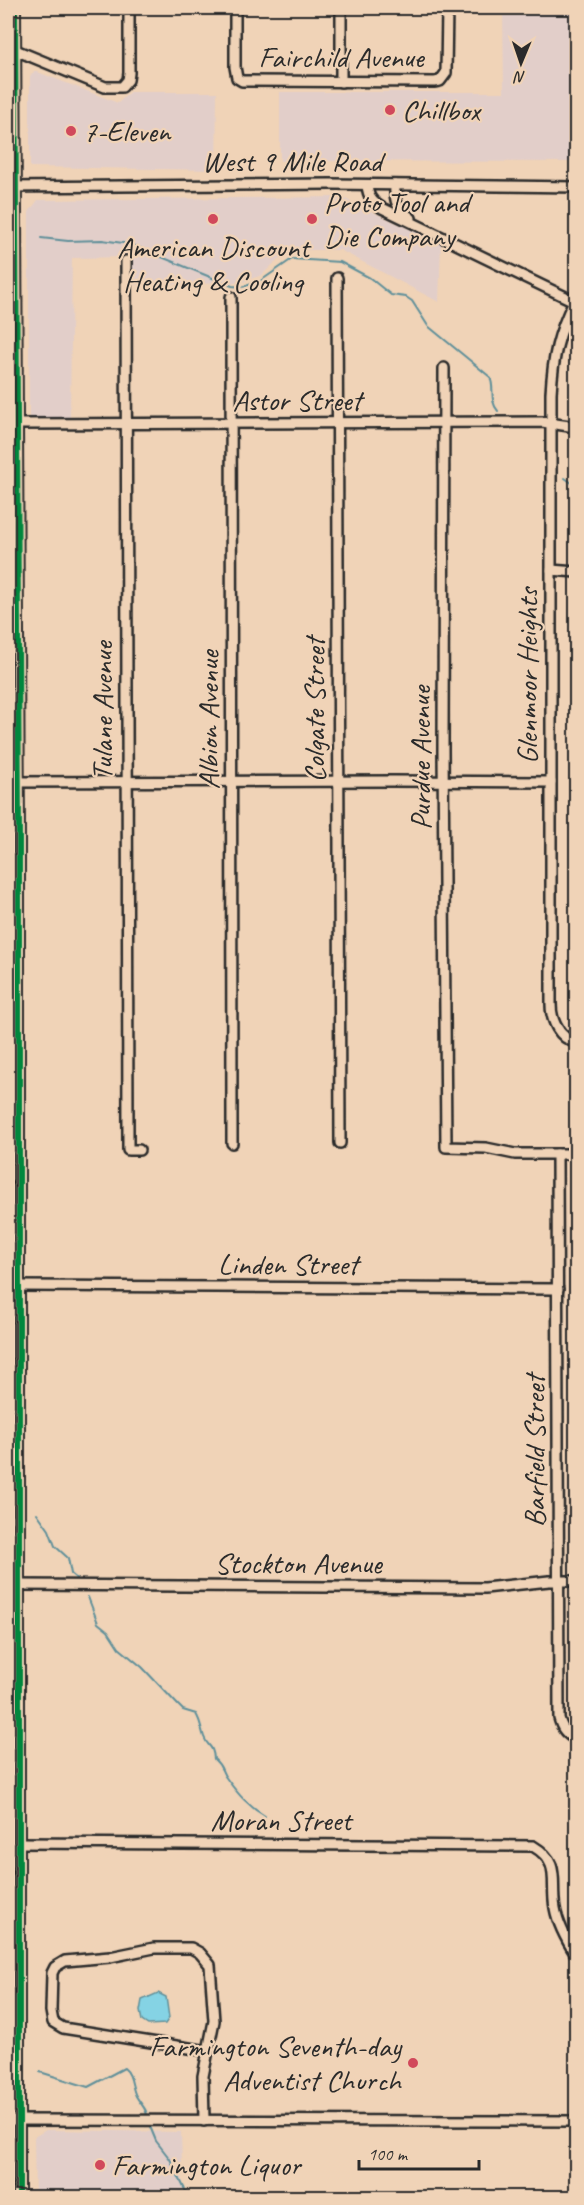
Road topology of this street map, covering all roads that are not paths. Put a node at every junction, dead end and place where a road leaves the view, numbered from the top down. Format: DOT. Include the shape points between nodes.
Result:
graph roads {
  1 [pos="15,8"];
  2 [pos="129,8"];
  3 [pos="235,8"];
  4 [pos="341,8"];
  5 [pos="447,8"];
  6 [pos="12,49"];
  7 [pos="341,82"];
  8 [pos="367,185"];
  9 [pos="395,185"];
  10 [pos="12,187"];
  11 [pos="576,187"];
  12 [pos="434,232"];
  13 [pos="126,261"];
  14 [pos="337,278"];
  15 [pos="231,297"];
  16 [pos="575,301"];
  17 [pos="444,368"];
  18 [pos="126,423"];
  19 [pos="337,423"];
  20 [pos="444,423"];
  21 [pos="552,423"];
  22 [pos="17,424"];
  23 [pos="231,424"];
  24 [pos="576,427"];
  25 [pos="8,540"];
  26 [pos="18,540"];
  27 [pos="551,570"];
  28 [pos="576,572"];
  29 [pos="232,781"];
  30 [pos="338,781"];
  31 [pos="444,781"];
  32 [pos="8,782"];
  33 [pos="18,782"];
  34 [pos="126,782"];
  35 [pos="551,782"];
  36 [pos="576,1042"];
  37 [pos="232,1143"];
  38 [pos="340,1143"];
  39 [pos="139,1150"];
  40 [pos="557,1154"];
  41 [pos="576,1154"];
  42 [pos="8,1163"];
  43 [pos="18,1163"];
  44 [pos="18,1286"];
  45 [pos="558,1289"];
  46 [pos="559,1581"];
  47 [pos="576,1581"];
  48 [pos="18,1586"];
  49 [pos="18,1630"];
  50 [pos="8,1631"];
  51 [pos="576,1739"];
  52 [pos="19,1843"];
  53 [pos="576,1955"];
  54 [pos="208,2051"];
  55 [pos="8,2120"];
  56 [pos="19,2120"];
  57 [pos="204,2121"];
  58 [pos="576,2121"];
  59 [pos="19,2198"];
  1 -- 6 [label="street"];
  2 -- 6 [label="street" via="129,73 125,85 118,88 105,87"];
  3 -- 7 [label="street, Fairchild Avenue" via="237,78 248,82"];
  4 -- 7 [label="street"];
  5 -- 7 [label="street, Fairchild Avenue" via="444,77 435,82"];
  6 -- 10 [label="street"];
  8 -- 9 [label="street, West 9 Mile Road"];
  8 -- 10 [label="street, West 9 Mile Road"];
  8 -- 12 [label="street" via="372,202"];
  9 -- 11 [label="street, West 9 Mile Road"];
  9 -- 12 [label="street" via="398,208"];
  10 -- 22 [label="street"];
  12 -- 16 [label="street"];
  13 -- 18 [label="street, Tulane Avenue"];
  14 -- 19 [label="street, Colgate Street"];
  15 -- 23 [label="street, Albion Avenue"];
  16 -- 21 [label="street, Glenmoor Heights" via="556,345"];
  17 -- 20 [label="street, Purdue Avenue"];
  18 -- 22 [label="street, Astor Street"];
  18 -- 23 [label="street, Astor Street"];
  18 -- 34 [label="street, Tulane Avenue"];
  19 -- 20 [label="street, Astor Street"];
  19 -- 23 [label="street, Astor Street"];
  19 -- 30 [label="street, Colgate Street"];
  20 -- 21 [label="street, Astor Street"];
  20 -- 31 [label="street, Purdue Avenue"];
  21 -- 24 [label="street, Astor Street"];
  21 -- 27 [label="street, Glenmoor Heights"];
  22 -- 26 [label="street"];
  23 -- 29 [label="street, Albion Avenue"];
  25 -- 26 [label="street"];
  26 -- 33 [label="street"];
  27 -- 28 [label="street"];
  27 -- 35 [label="street, Glenmoor Heights"];
  29 -- 30 [label="street"];
  29 -- 34 [label="street"];
  29 -- 37 [label="street, Albion Avenue"];
  30 -- 31 [label="street"];
  30 -- 38 [label="street, Colgate Street"];
  31 -- 35 [label="street"];
  31 -- 40 [label="street, Purdue Avenue" via="446,1147"];
  32 -- 33 [label="street"];
  33 -- 34 [label="street"];
  33 -- 43 [label="street"];
  34 -- 39 [label="street, Tulane Avenue" via="128,1150"];
  35 -- 36 [label="street, Glenmoor Heights" via="551,1015 563,1035"];
  40 -- 41 [label="street"];
  40 -- 45 [label="street, Barfield Street"];
  42 -- 43 [label="street"];
  43 -- 44 [label="street"];
  44 -- 45 [label="street, Linden Street"];
  44 -- 48 [label="street"];
  45 -- 46 [label="street, Barfield Street"];
  46 -- 47 [label="street, Stockton Avenue"];
  46 -- 48 [label="street, Stockton Avenue" via="485,1588"];
  46 -- 51 [label="street, Barfield Street" via="559,1718 561,1728"];
  48 -- 49 [label="street"];
  49 -- 50 [label="street"];
  49 -- 52 [label="street"];
  52 -- 53 [label="street, Moran Street" via="533,1846 550,1858 554,1907"];
  52 -- 56 [label="street"];
  54 -- 54 [label="street" via="214,2021 210,1965 191,1948 154,1948 110,1957 71,1959 60,1963 52,1973 51,2012 53,2022 63,2028"];
  54 -- 57 [label="street" via="203,2076"];
  55 -- 56 [label="street"];
  56 -- 57 [label="street"];
  56 -- 59 [label="street"];
  57 -- 58 [label="street"];
}
